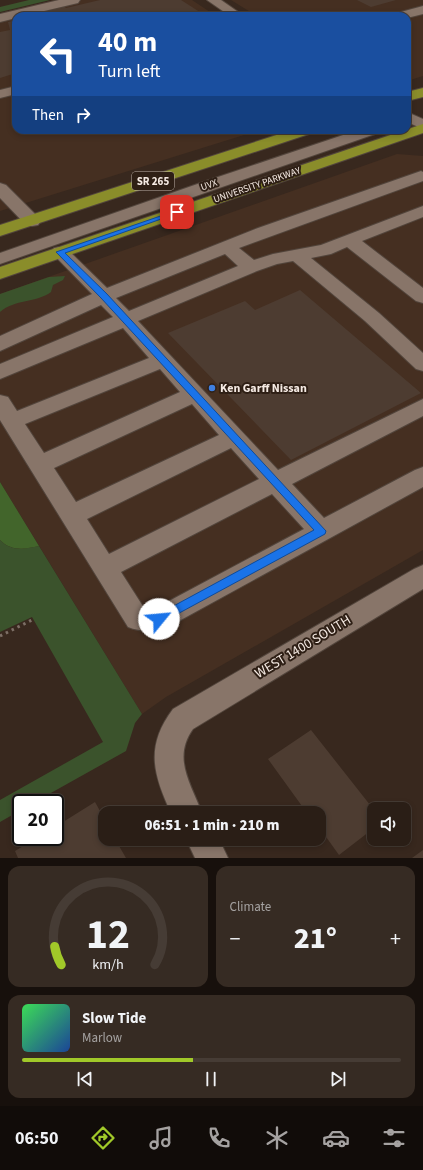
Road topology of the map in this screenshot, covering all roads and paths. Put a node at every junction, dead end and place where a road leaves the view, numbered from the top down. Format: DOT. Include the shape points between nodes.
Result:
graph roads {
  1 [pos="74,0"];
  2 [pos="213,0"];
  3 [pos="423,10"];
  4 [pos="25,12"];
  5 [pos="232,12"];
  6 [pos="411,13"];
  7 [pos="12,15"];
  8 [pos="0,18"];
  9 [pos="12,91"];
  10 [pos="423,92"];
  11 [pos="0,94"];
  12 [pos="411,96"];
  13 [pos="423,106"];
  14 [pos="415,119"];
  15 [pos="295,134"];
  16 [pos="323,134"];
  17 [pos="361,134"];
  18 [pos="375,134"];
  19 [pos="421,176"];
  20 [pos="0,188"];
  21 [pos="423,211"];
  22 [pos="407,218"];
  23 [pos="32,221"];
  24 [pos="423,229"];
  25 [pos="0,231"];
  26 [pos="349,240"];
  27 [pos="0,243"];
  28 [pos="227,247"];
  29 [pos="60,252"];
  30 [pos="297,255"];
  31 [pos="0,259"];
  32 [pos="251,267"];
  33 [pos="0,273"];
  34 [pos="104,296"];
  35 [pos="423,296"];
  36 [pos="126,320"];
  37 [pos="0,344"];
  38 [pos="163,360"];
  39 [pos="423,364"];
  40 [pos="0,372"];
  41 [pos="195,394"];
  42 [pos="423,407"];
  43 [pos="6,412"];
  44 [pos="234,437"];
  45 [pos="40,465"];
  46 [pos="423,476"];
  47 [pos="276,482"];
  48 [pos="72,515"];
  49 [pos="321,531"];
  50 [pos="105,568"];
  51 [pos="423,576"];
  52 [pos="34,619"];
  53 [pos="0,636"];
  54 [pos="183,806"];
  55 [pos="206,846"];
  56 [pos="212,858"];
  1 -- 4 [label="street"];
  2 -- 5 [label="street"];
  3 -- 6 [label="street"];
  7 -- 8 [label="street"];
  9 -- 11 [label="street"];
  10 -- 12 [label="main road"];
  13 -- 14 [label="street"];
  15 -- 23 [label="main road, SR 265"];
  16 -- 27 [label="street, UVX"];
  17 -- 31 [label="street, UVX"];
  18 -- 29 [label="main road, UNIVERSITY PARKWAY"];
  19 -- 28 [label="street"];
  20 -- 23 [label="street"];
  21 -- 22 [label="street"];
  22 -- 24 [label="street"];
  22 -- 26 [label="street"];
  23 -- 25 [label="main road, SR 265"];
  26 -- 30 [label="street" via="325,250"];
  26 -- 35 [label="street"];
  28 -- 32 [label="street"];
  28 -- 34 [label="street"];
  29 -- 33 [label="main road, UNIVERSITY PARKWAY"];
  29 -- 34 [label="street"];
  30 -- 32 [label="street" via="273,259"];
  30 -- 39 [label="street" via="372,317"];
  32 -- 36 [label="street"];
  34 -- 36 [label="street"];
  34 -- 37 [label="street"];
  36 -- 38 [label="street"];
  36 -- 40 [label="street"];
  38 -- 41 [label="street"];
  38 -- 43 [label="street"];
  41 -- 44 [label="street"];
  41 -- 45 [label="street"];
  42 -- 47 [label="street"];
  43 -- 45 [label="street"];
  44 -- 47 [label="street"];
  44 -- 48 [label="street"];
  45 -- 48 [label="street"];
  46 -- 49 [label="street"];
  47 -- 49 [label="street"];
  47 -- 50 [label="street"];
  48 -- 50 [label="street"];
  49 -- 50 [label="street" via="159,619 137,619"];
  51 -- 54 [label="street, WEST 1400 SOUTH" via="183,719 175,729 169,747 170,767"];
  52 -- 53 [label="path"];
  55 -- 56 [label="street"];
}
